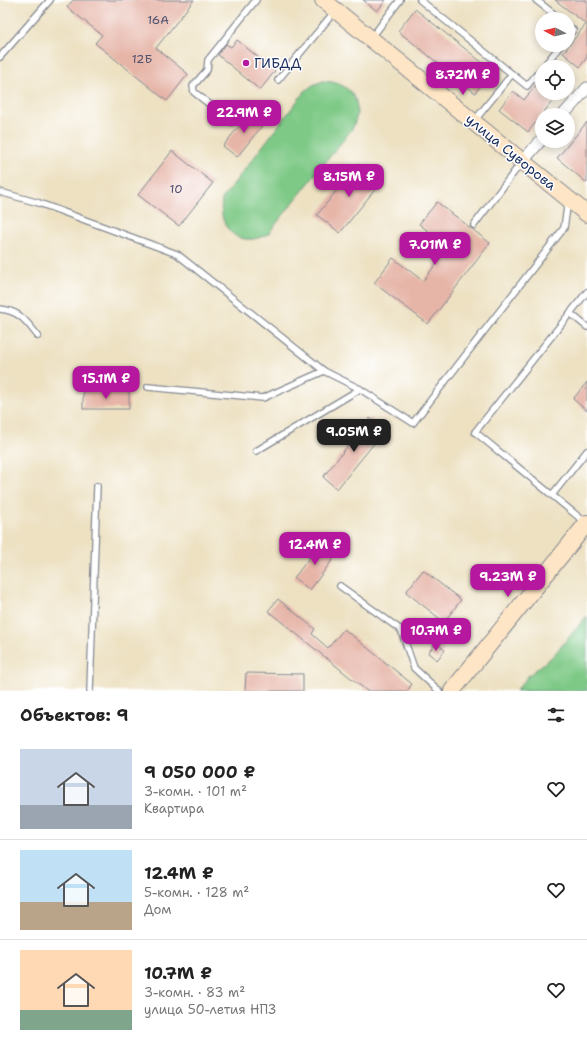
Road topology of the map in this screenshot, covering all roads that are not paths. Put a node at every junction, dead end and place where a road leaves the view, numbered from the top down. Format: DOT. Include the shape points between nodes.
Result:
graph roads {
  1 [pos="50,0"];
  2 [pos="256,0"];
  3 [pos="323,0"];
  4 [pos="400,0"];
  5 [pos="420,0"];
  6 [pos="536,0"];
  7 [pos="335,10"];
  8 [pos="551,12"];
  9 [pos="370,38"];
  10 [pos="555,52"];
  11 [pos="0,57"];
  12 [pos="548,60"];
  13 [pos="512,74"];
  14 [pos="535,76"];
  15 [pos="278,80"];
  16 [pos="587,88"];
  17 [pos="569,108"];
  18 [pos="232,122"];
  19 [pos="473,122"];
  20 [pos="535,147"];
  21 [pos="522,162"];
  22 [pos="0,192"];
  23 [pos="569,199"];
  24 [pos="587,214"];
  25 [pos="474,225"];
  26 [pos="587,292"];
  27 [pos="0,310"];
  28 [pos="570,313"];
  29 [pos="587,327"];
  30 [pos="38,336"];
  31 [pos="324,371"];
  32 [pos="148,387"];
  33 [pos="360,389"];
  34 [pos="256,451"];
  35 [pos="587,451"];
  36 [pos="97,486"];
  37 [pos="552,495"];
  38 [pos="587,523"];
  39 [pos="340,586"];
  40 [pos="90,691"];
  41 [pos="439,691"];
  42 [pos="452,691"];
  1 -- 11 [label="lane"];
  2 -- 18 [label="lane" via="208,60 207,70 193,86 194,92"];
  3 -- 7 [label="main road, улица Суворова"];
  4 -- 9 [label="lane"];
  5 -- 13 [label="lane"];
  6 -- 8 [label="lane"];
  7 -- 9 [label="main road, улица Суворова"];
  7 -- 15 [label="lane"];
  9 -- 19 [label="main road, улица Суворова"];
  10 -- 12 [label="lane"];
  13 -- 14 [label="lane" via="527,86"];
  13 -- 19 [label="lane"];
  16 -- 17 [label="street"];
  19 -- 21 [label="main road, улица Суворова"];
  20 -- 21 [label="street"];
  21 -- 23 [label="main road, улица Суворова"];
  21 -- 25 [label="lane"];
  22 -- 31 [label="lane" via="39,203 177,254"];
  23 -- 24 [label="main road, улица Суворова"];
  23 -- 33 [label="lane" via="564,228 413,423"];
  26 -- 28 [label="lane"];
  27 -- 30 [label="lane" via="21,316"];
  28 -- 29 [label="lane"];
  28 -- 37 [label="lane" via="475,432"];
  31 -- 32 [label="lane" via="263,398"];
  31 -- 33 [label="lane"];
  33 -- 34 [label="lane"];
  35 -- 37 [label="lane"];
  36 -- 40 [label="lane"];
  37 -- 38 [label="lane"];
  38 -- 42 [label="main road"];
  39 -- 41 [label="lane" via="401,630 414,668"];
}
